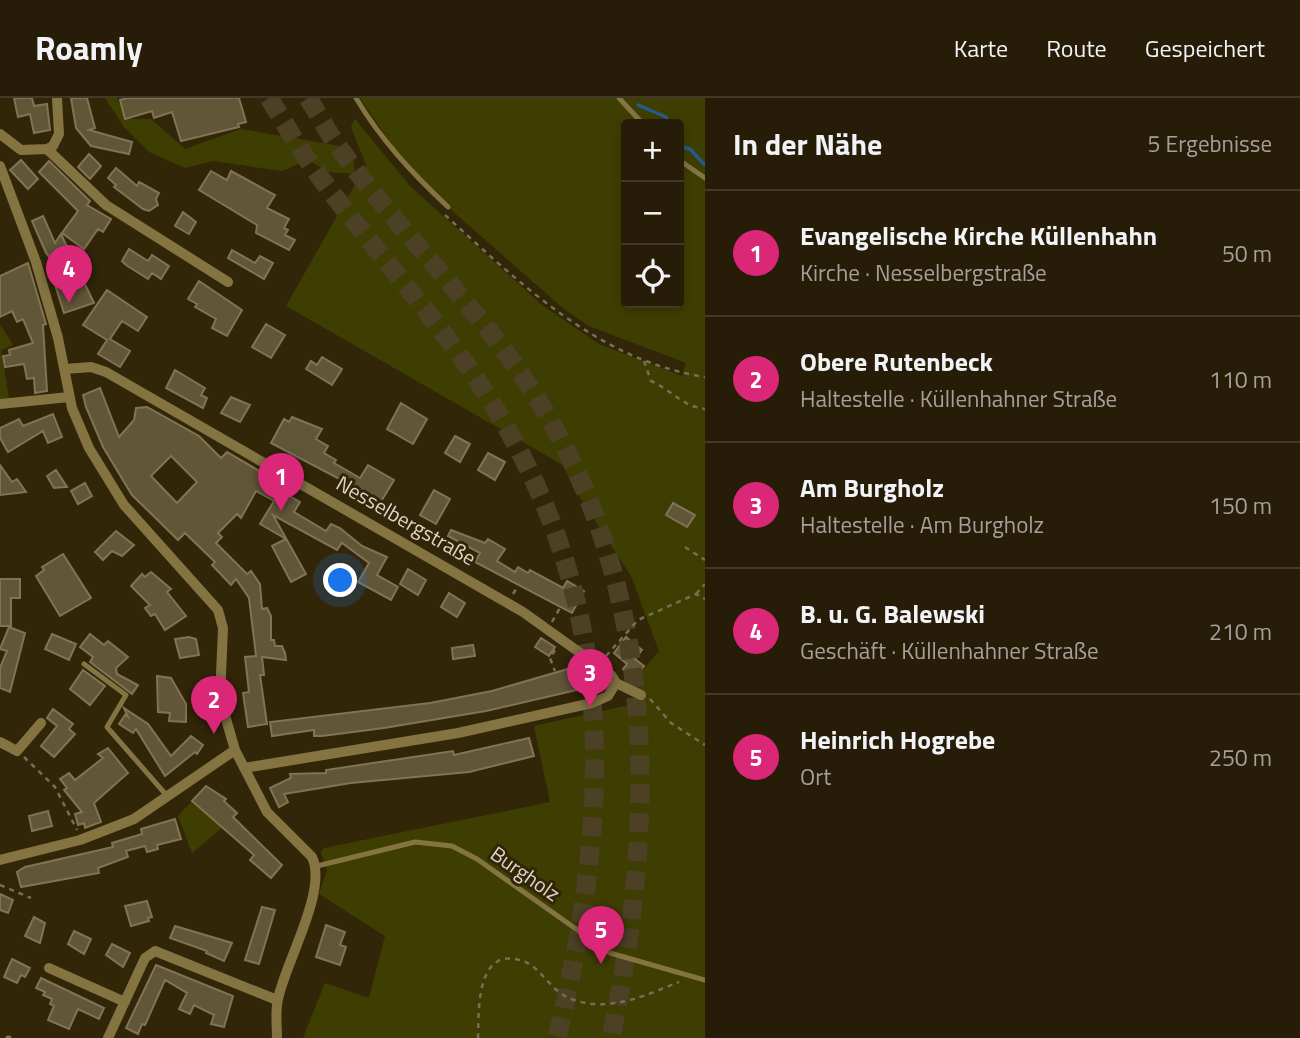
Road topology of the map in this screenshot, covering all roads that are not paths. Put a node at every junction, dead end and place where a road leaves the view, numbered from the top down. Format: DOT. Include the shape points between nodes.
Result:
graph roads {
  1 [pos="57,98"];
  2 [pos="356,98"];
  3 [pos="619,98"];
  4 [pos="638,119"];
  5 [pos="0,134"];
  6 [pos="47,149"];
  7 [pos="684,163"];
  8 [pos="0,166"];
  9 [pos="705,178"];
  10 [pos="448,207"];
  11 [pos="228,282"];
  12 [pos="65,369"];
  13 [pos="69,397"];
  14 [pos="0,404"];
  15 [pos="84,664"];
  16 [pos="616,683"];
  17 [pos="641,695"];
  18 [pos="41,723"];
  19 [pos="0,742"];
  20 [pos="235,750"];
  21 [pos="244,768"];
  22 [pos="168,797"];
  23 [pos="0,860"];
  24 [pos="317,866"];
  25 [pos="49,968"];
  26 [pos="705,980"];
  27 [pos="278,1000"];
  28 [pos="125,1002"];
  29 [pos="108,1038"];
  30 [pos="277,1038"];
  1 -- 6 [label="street" via="59,134"];
  2 -- 10 [label="lane" via="374,129"];
  3 -- 4 [label="lane"];
  5 -- 6 [label="street" via="21,150"];
  6 -- 11 [label="street" via="106,205"];
  7 -- 9 [label="lane"];
  8 -- 12 [label="street" via="36,262"];
  12 -- 13 [label="street"];
  12 -- 16 [label="street, Nesselbergstraße" via="91,367 106,372 392,535 547,630"];
  13 -- 14 [label="street"];
  13 -- 20 [label="street" via="89,448 124,505 218,610 223,628 220,698"];
  15 -- 22 [label="lane" via="126,695 107,727"];
  16 -- 17 [label="street, Nesselbergstraße"];
  16 -- 21 [label="street" via="608,696 579,706 458,733"];
  18 -- 19 [label="street" via="17,751"];
  20 -- 21 [label="street"];
  20 -- 22 [label="street"];
  21 -- 24 [label="street" via="267,812"];
  22 -- 23 [label="street" via="134,819 80,840"];
  24 -- 26 [label="lane, Burgholz" via="415,842 452,846 488,866 599,946 634,962"];
  24 -- 27 [label="street" via="313,893"];
  25 -- 28 [label="street"];
  27 -- 28 [label="street" via="155,951 145,958"];
  27 -- 30 [label="street"];
  28 -- 29 [label="street"];
}
